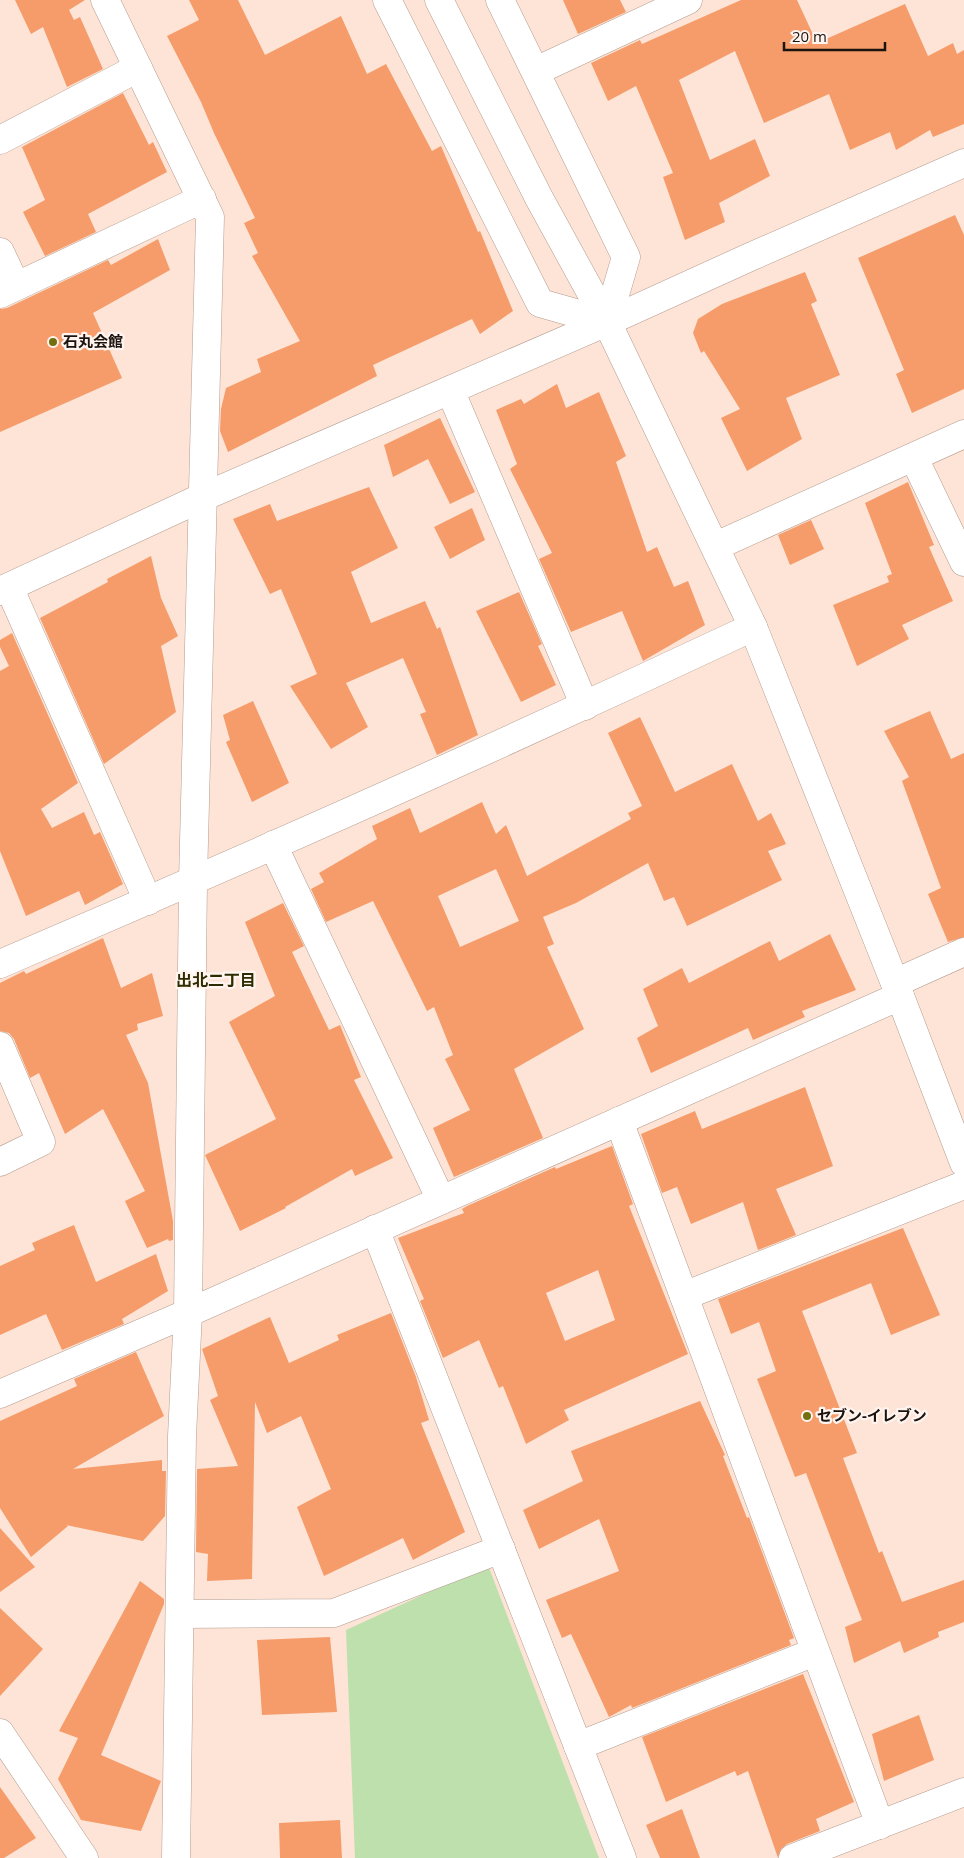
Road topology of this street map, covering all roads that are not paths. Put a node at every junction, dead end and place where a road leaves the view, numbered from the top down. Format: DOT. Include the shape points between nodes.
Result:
graph roads {
  1 [pos="105,0"];
  2 [pos="387,0"];
  3 [pos="439,0"];
  4 [pos="500,0"];
  5 [pos="688,0"];
  6 [pos="138,68"];
  7 [pos="536,71"];
  8 [pos="0,140"];
  9 [pos="964,163"];
  10 [pos="202,199"];
  11 [pos="0,252"];
  12 [pos="8,290"];
  13 [pos="607,322"];
  14 [pos="450,390"];
  15 [pos="964,434"];
  16 [pos="914,458"];
  17 [pos="204,497"];
  18 [pos="716,546"];
  19 [pos="964,562"];
  20 [pos="4,589"];
  21 [pos="753,628"];
  22 [pos="586,706"];
  23 [pos="272,845"];
  24 [pos="194,881"];
  25 [pos="148,901"];
  26 [pos="964,952"];
  27 [pos="0,964"];
  28 [pos="898,989"];
  29 [pos="0,1046"];
  30 [pos="619,1121"];
  31 [pos="0,1162"];
  32 [pos="964,1162"];
  33 [pos="964,1185"];
  34 [pos="441,1200"];
  35 [pos="375,1229"];
  36 [pos="684,1296"];
  37 [pos="188,1313"];
  38 [pos="0,1394"];
  39 [pos="501,1549"];
  40 [pos="180,1614"];
  41 [pos="815,1652"];
  42 [pos="0,1733"];
  43 [pos="578,1746"];
  44 [pos="9,1765"];
  45 [pos="964,1792"];
  46 [pos="880,1825"];
  47 [pos="84,1858"];
  48 [pos="176,1858"];
  49 [pos="622,1858"];
  50 [pos="793,1858"];
  1 -- 6 [label="street"];
  2 -- 13 [label="street" via="540,303"];
  3 -- 13 [label="street" via="539,198"];
  4 -- 7 [label="street"];
  5 -- 7 [label="street"];
  6 -- 8 [label="street"];
  6 -- 10 [label="street"];
  7 -- 13 [label="street" via="626,257"];
  9 -- 13 [label="street"];
  10 -- 12 [label="street"];
  10 -- 17 [label="street" via="210,217"];
  11 -- 12 [label="street"];
  13 -- 14 [label="street"];
  13 -- 18 [label="street"];
  14 -- 17 [label="street"];
  14 -- 22 [label="street"];
  15 -- 16 [label="street"];
  16 -- 18 [label="street"];
  16 -- 19 [label="street"];
  17 -- 20 [label="street"];
  17 -- 24 [label="street"];
  18 -- 21 [label="street"];
  20 -- 25 [label="street"];
  21 -- 22 [label="street"];
  21 -- 28 [label="street"];
  22 -- 23 [label="street"];
  23 -- 24 [label="street"];
  23 -- 34 [label="street"];
  24 -- 25 [label="street"];
  24 -- 37 [label="street"];
  25 -- 27 [label="street"];
  26 -- 28 [label="street"];
  28 -- 30 [label="street"];
  28 -- 32 [label="street"];
  29 -- 31 [label="street" via="41,1142"];
  30 -- 34 [label="street"];
  30 -- 36 [label="street"];
  33 -- 36 [label="street"];
  34 -- 35 [label="street"];
  35 -- 37 [label="street"];
  35 -- 39 [label="street"];
  36 -- 41 [label="street"];
  37 -- 38 [label="street"];
  37 -- 40 [label="street" via="182,1436"];
  39 -- 40 [label="street" via="334,1613"];
  39 -- 43 [label="street"];
  40 -- 48 [label="street"];
  41 -- 43 [label="street"];
  41 -- 46 [label="street"];
  42 -- 44 [label="street"];
  43 -- 49 [label="street"];
  44 -- 47 [label="street"];
  45 -- 46 [label="street"];
  46 -- 50 [label="street"];
}
